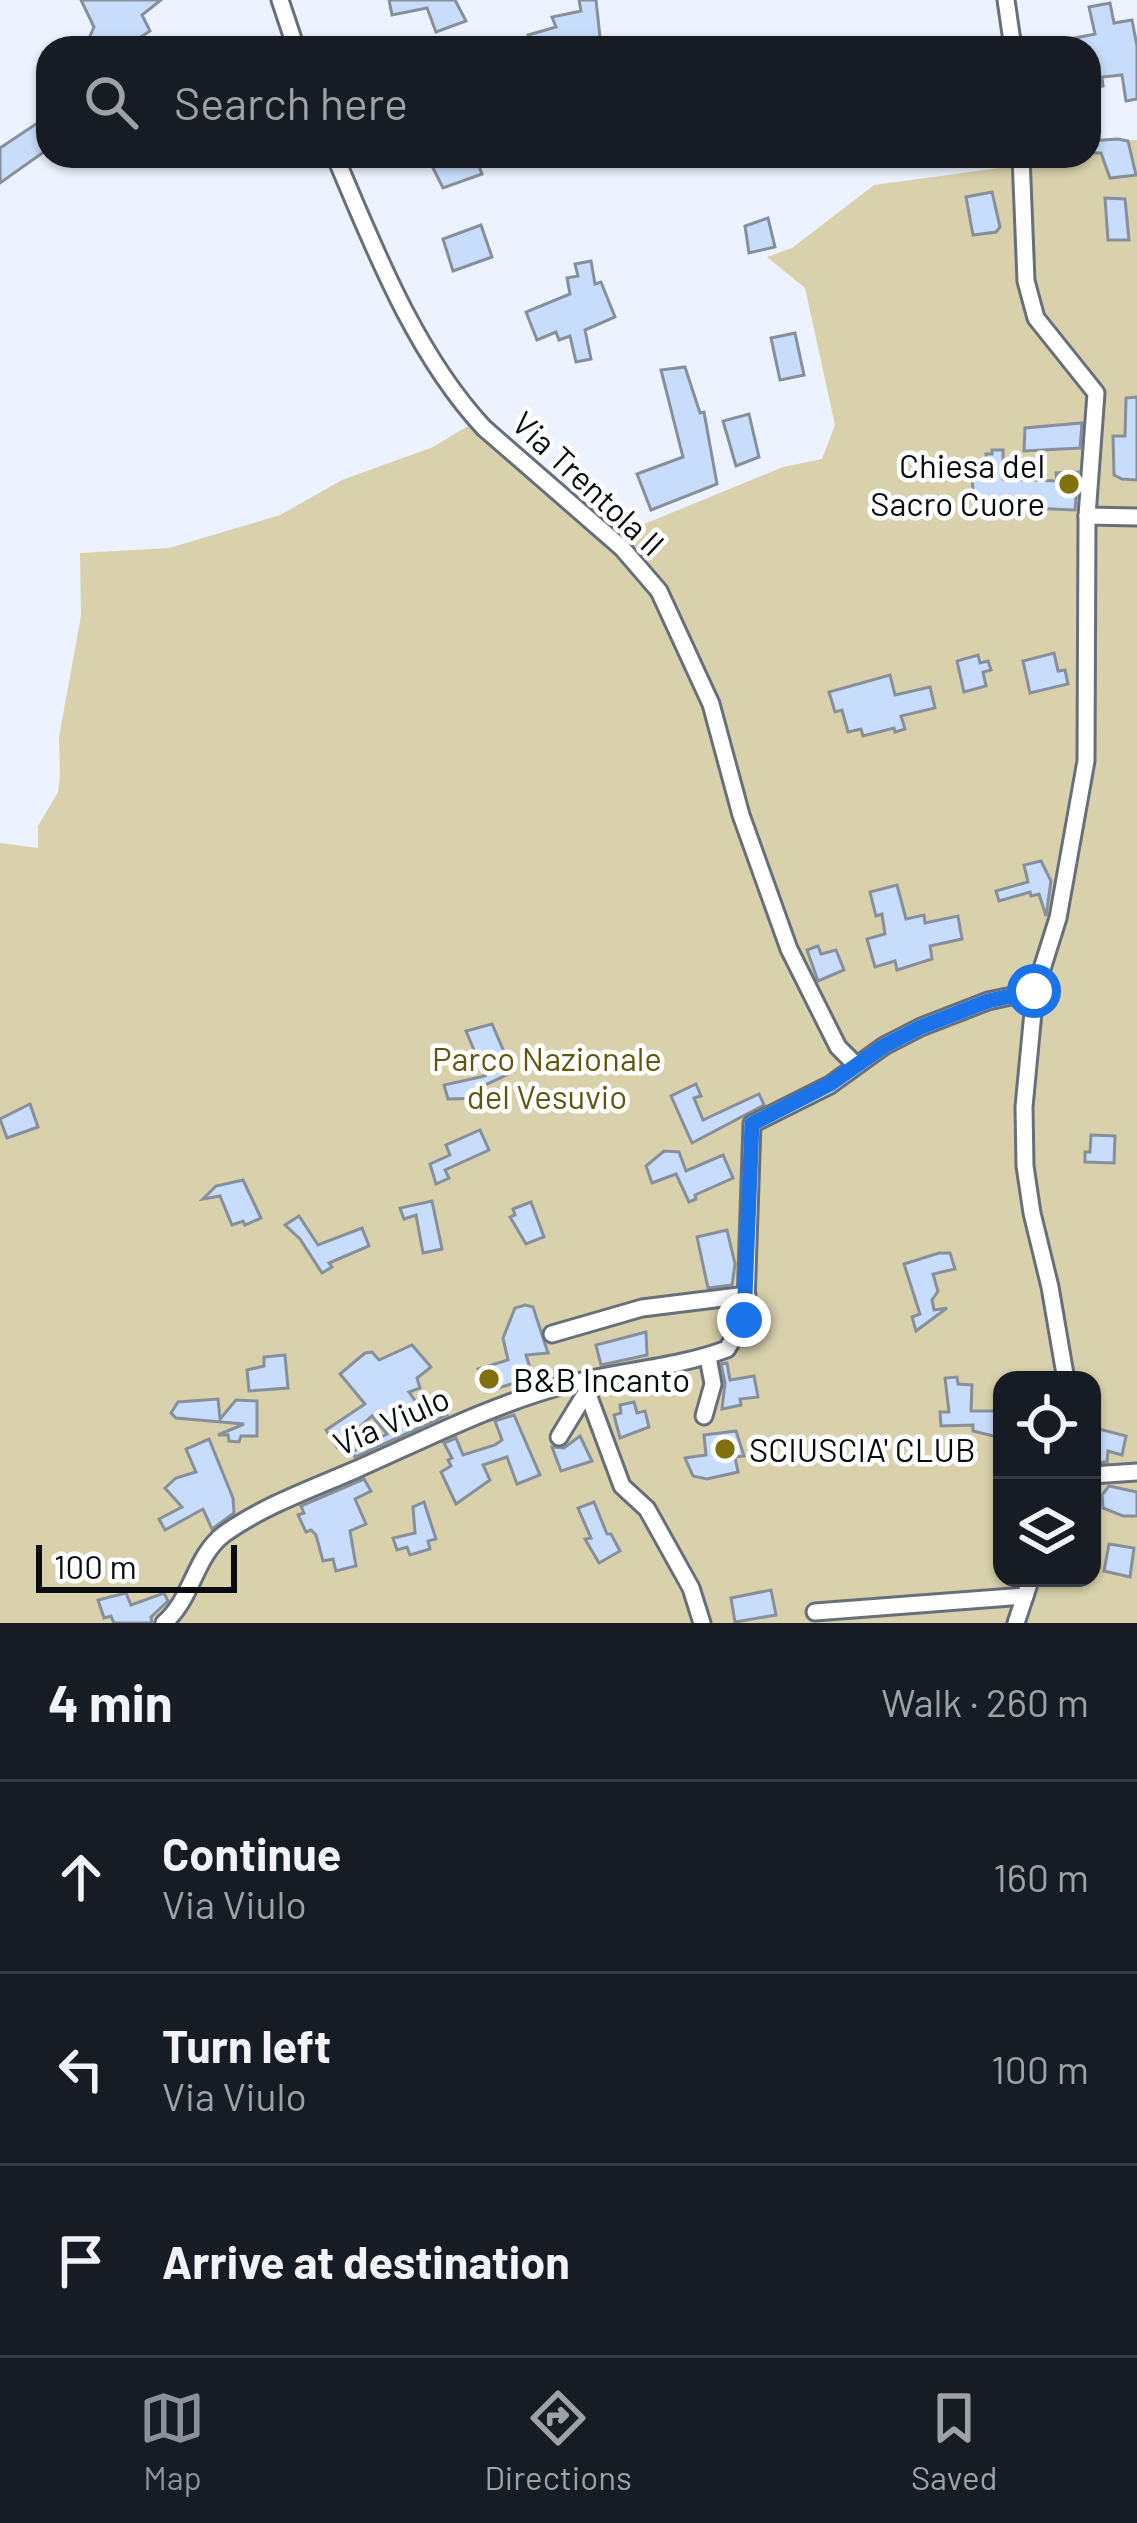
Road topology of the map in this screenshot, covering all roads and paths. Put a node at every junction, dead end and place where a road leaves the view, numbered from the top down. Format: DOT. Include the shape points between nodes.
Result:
graph roads {
  1 [pos="280,0"];
  2 [pos="1006,0"];
  3 [pos="292,36"];
  4 [pos="1011,36"];
  5 [pos="340,168"];
  6 [pos="1022,168"];
  7 [pos="1087,516"];
  8 [pos="1137,517"];
  9 [pos="1034,991"];
  10 [pos="856,1065"];
  11 [pos="747,1295"];
  12 [pos="552,1334"];
  13 [pos="708,1357"];
  14 [pos="1064,1371"];
  15 [pos="585,1386"];
  16 [pos="704,1416"];
  17 [pos="559,1437"];
  18 [pos="1137,1472"];
  19 [pos="1101,1474"];
  20 [pos="1028,1587"];
  21 [pos="1025,1596"];
  22 [pos="814,1612"];
  23 [pos="164,1623"];
  24 [pos="701,1623"];
  25 [pos="1016,1623"];
  1 -- 3 [label="street"];
  2 -- 4 [label="street"];
  5 -- 10 [label="street, Via Trentola II" via="389,287 467,408 622,548 658,591 711,704 789,949 832,1036"];
  6 -- 7 [label="street" via="1025,281 1036,318 1096,393"];
  7 -- 8 [label="street"];
  7 -- 9 [label="street" via="1086,761 1058,918"];
  9 -- 10 [label="street" via="947,1016"];
  9 -- 14 [label="street" via="1025,1166"];
  10 -- 11 [label="street" via="752,1124"];
  11 -- 12 [label="street" via="642,1308"];
  11 -- 13 [label="street" via="736,1337"];
  13 -- 15 [label="street, Via Viulo"];
  13 -- 16 [label="street"];
  15 -- 17 [label="street"];
  15 -- 23 [label="street, Via Viulo" via="487,1410 256,1516 205,1552 179,1610"];
  15 -- 24 [label="street" via="622,1486 646,1509 691,1588"];
  18 -- 19 [label="street"];
  20 -- 21 [label="street"];
  21 -- 22 [label="street"];
  21 -- 25 [label="street"];
}
